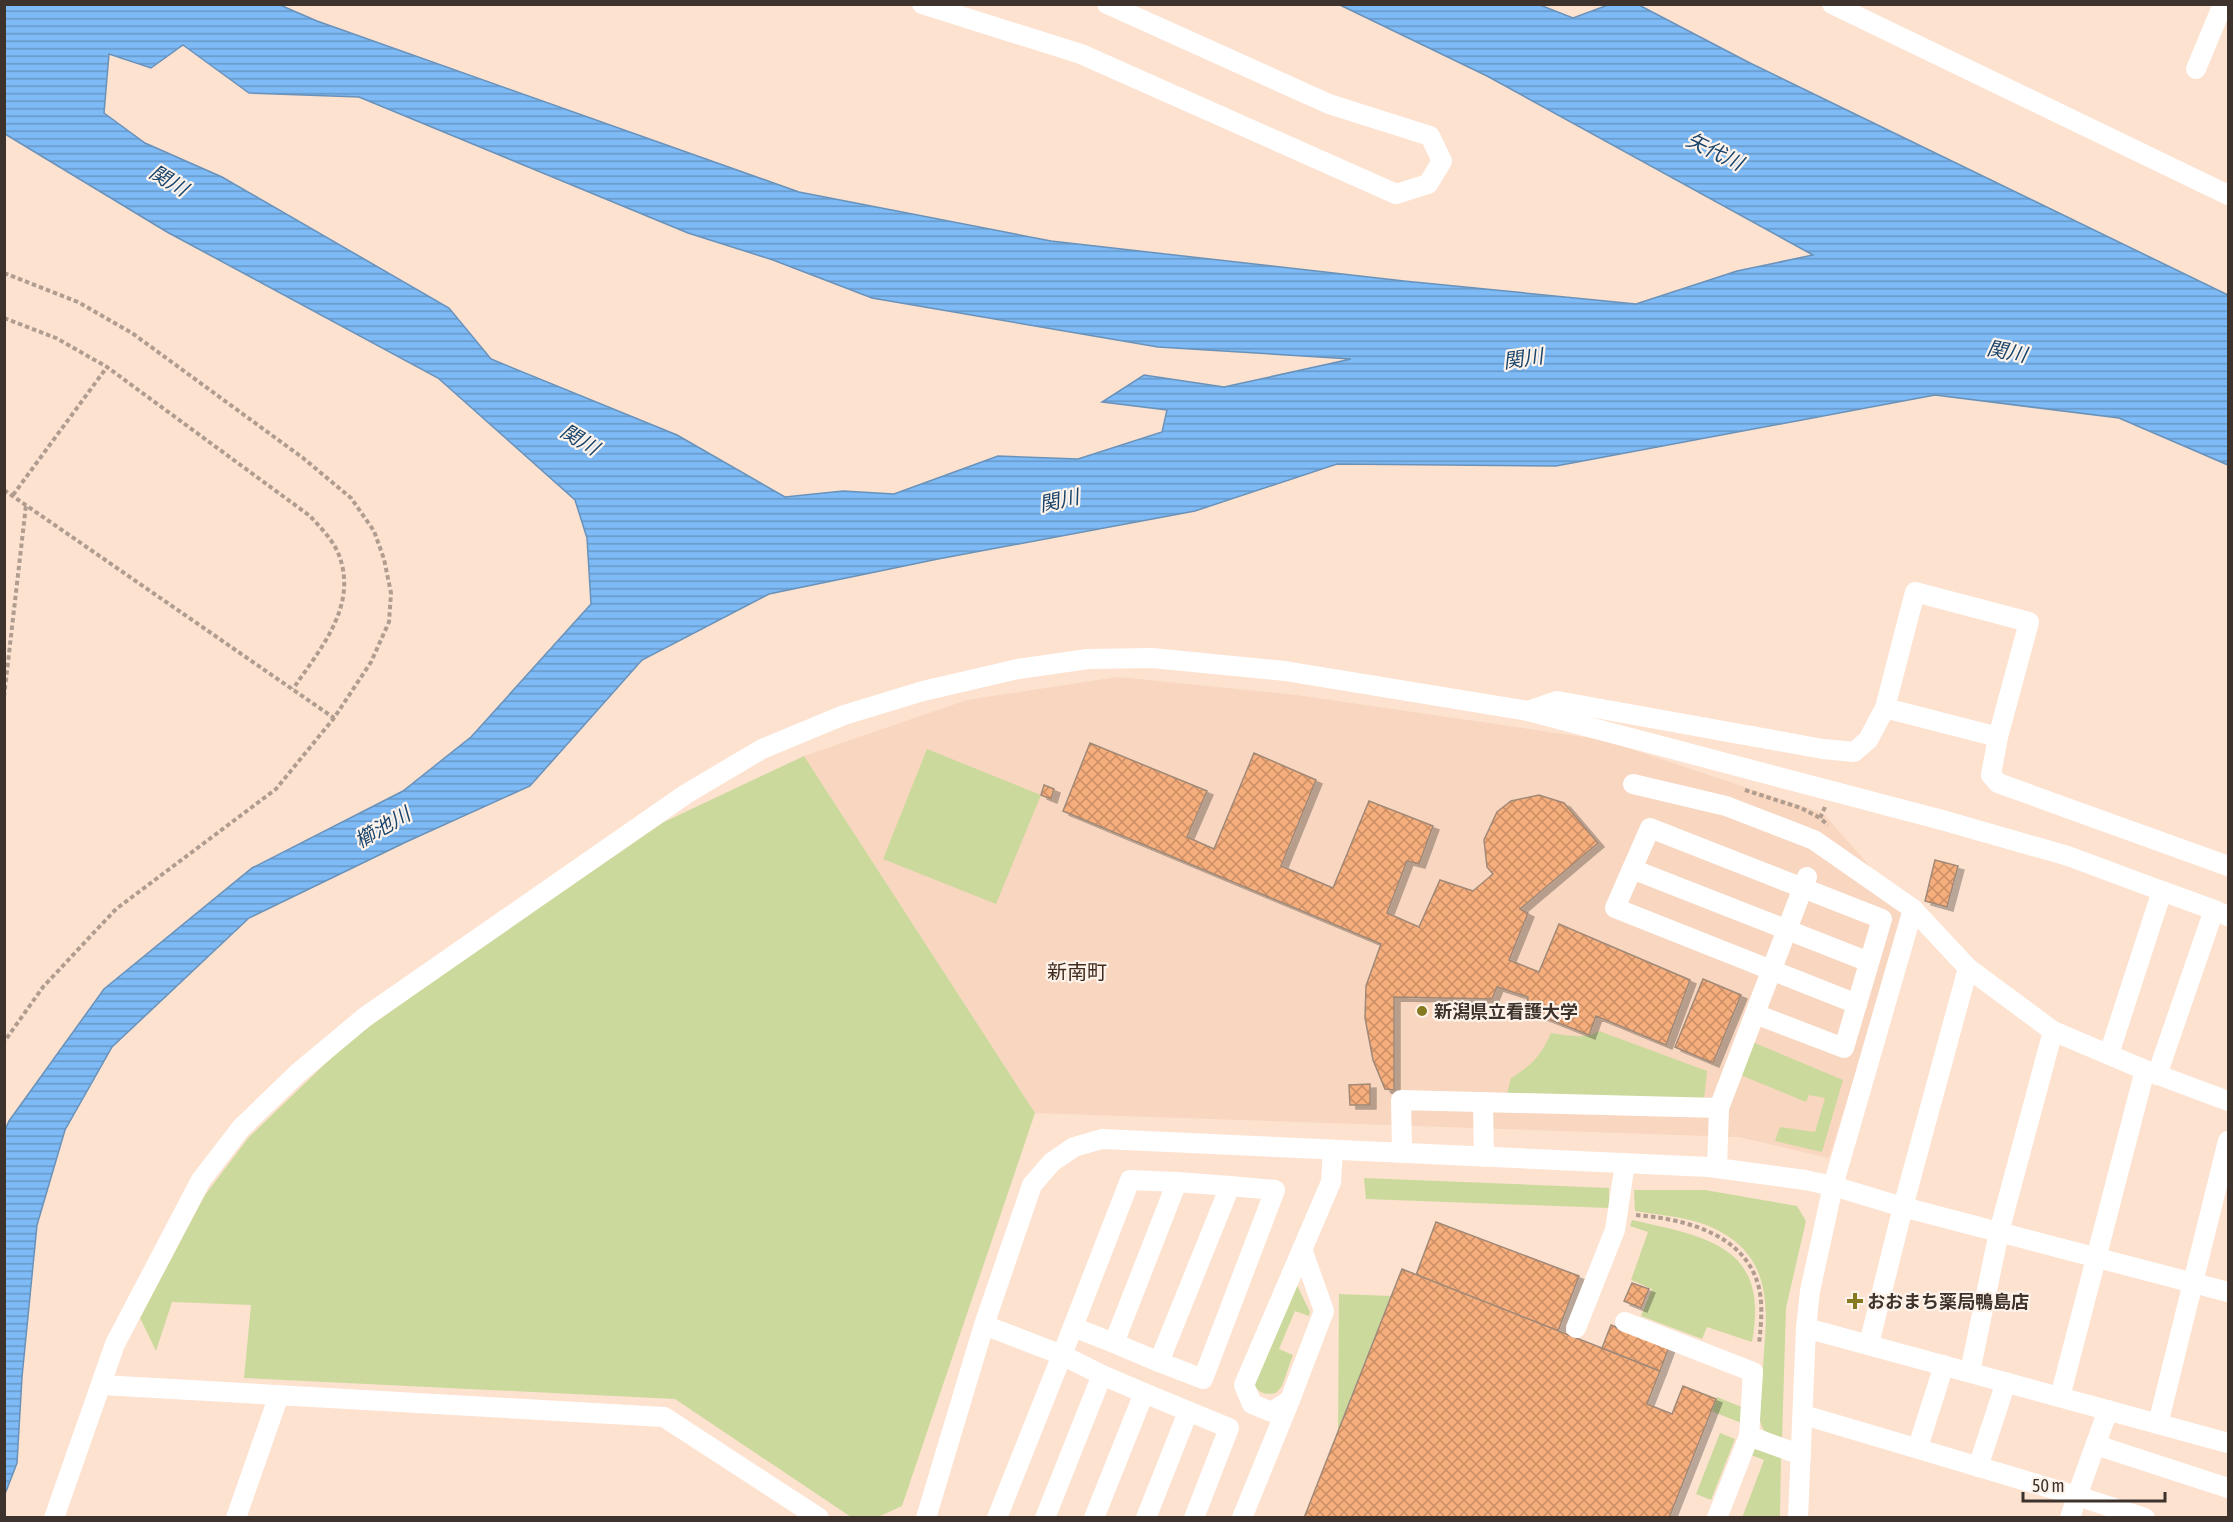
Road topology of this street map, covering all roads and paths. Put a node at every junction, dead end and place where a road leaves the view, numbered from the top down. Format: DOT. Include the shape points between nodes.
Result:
graph roads {
  1 [pos="922,4"];
  2 [pos="1107,4"];
  3 [pos="1832,4"];
  4 [pos="2223,4"];
  5 [pos="2196,69"];
  6 [pos="2229,195"];
  7 [pos="4,273"];
  8 [pos="4,318"];
  9 [pos="107,367"];
  10 [pos="4,490"];
  11 [pos="12,495"];
  12 [pos="27,505"];
  13 [pos="6,665"];
  14 [pos="293,689"];
  15 [pos="4,697"];
  16 [pos="1885,708"];
  17 [pos="1528,711"];
  18 [pos="334,718"];
  19 [pos="1998,737"];
  20 [pos="1633,784"];
  21 [pos="1832,789"];
  22 [pos="1835,829"];
  23 [pos="2229,866"];
  24 [pos="1632,869"];
  25 [pos="1805,882"];
  26 [pos="2162,891"];
  27 [pos="1914,909"];
  28 [pos="2222,913"];
  29 [pos="1787,928"];
  30 [pos="1869,962"];
  31 [pos="1968,968"];
  32 [pos="1771,970"];
  33 [pos="1857,1004"];
  34 [pos="1755,1014"];
  35 [pos="2053,1031"];
  36 [pos="4,1042"];
  37 [pos="2109,1054"];
  38 [pos="2151,1072"];
  39 [pos="2229,1101"];
  40 [pos="1483,1102"];
  41 [pos="1719,1108"];
  42 [pos="2229,1141"];
  43 [pos="1333,1150"];
  44 [pos="1402,1153"];
  45 [pos="1484,1157"];
  46 [pos="1625,1163"];
  47 [pos="1717,1168"];
  48 [pos="1177,1182"];
  49 [pos="1230,1186"];
  50 [pos="1833,1186"];
  51 [pos="1903,1207"];
  52 [pos="1617,1213"];
  53 [pos="1999,1232"];
  54 [pos="1302,1250"];
  55 [pos="2097,1257"];
  56 [pos="2194,1283"];
  57 [pos="2229,1292"];
  58 [pos="1625,1322"];
  59 [pos="984,1324"];
  60 [pos="1073,1327"];
  61 [pos="1576,1328"];
  62 [pos="1806,1328"];
  63 [pos="1114,1343"];
  64 [pos="1759,1344"];
  65 [pos="1869,1344"];
  66 [pos="1062,1355"];
  67 [pos="1159,1362"];
  68 [pos="1944,1365"];
  69 [pos="1970,1372"];
  70 [pos="1102,1375"];
  71 [pos="2006,1382"];
  72 [pos="102,1385"];
  73 [pos="1144,1393"];
  74 [pos="279,1395"];
  75 [pos="2061,1397"];
  76 [pos="1290,1400"];
  77 [pos="2108,1410"];
  78 [pos="1188,1412"];
  79 [pos="1803,1415"];
  80 [pos="2158,1424"];
  81 [pos="1749,1436"];
  82 [pos="2229,1443"];
  83 [pos="2096,1445"];
  84 [pos="1917,1447"];
  85 [pos="1801,1455"];
  86 [pos="1978,1467"];
  87 [pos="2229,1488"];
  88 [pos="2077,1496"];
  89 [pos="54,1518"];
  90 [pos="236,1518"];
  91 [pos="819,1518"];
  92 [pos="926,1518"];
  93 [pos="996,1518"];
  94 [pos="1045,1518"];
  95 [pos="1094,1518"];
  96 [pos="1146,1518"];
  97 [pos="1194,1518"];
  98 [pos="1242,1518"];
  99 [pos="1717,1518"];
  100 [pos="1798,1518"];
  101 [pos="2070,1518"];
  102 [pos="2145,1518"];
  1 -- 2 [label="street" via="1081,54 1396,194 1428,184 1442,161 1430,136 1329,104"];
  3 -- 6 [label="street"];
  4 -- 5 [label="street"];
  7 -- 18 [label="path" via="78,302 132,333 303,458 351,498 374,531 384,559 391,593 389,622 371,662"];
  8 -- 9 [label="path" via="56,338"];
  9 -- 11 [label="path"];
  9 -- 14 [label="path" via="310,516 340,557 342,607 329,636"];
  10 -- 11 [label="path"];
  11 -- 12 [label="path"];
  12 -- 13 [label="path"];
  12 -- 14 [label="path"];
  13 -- 15 [label="path"];
  14 -- 18 [label="path"];
  16 -- 17 [label="street" via="1868,740 1854,752 1557,701"];
  16 -- 19 [label="street"];
  16 -- 19 [label="street" via="1915,592 2029,622"];
  17 -- 21 [label="street"];
  17 -- 72 [label="street" via="1285,671 1152,658 1088,659 1018,669 923,691 844,715 762,749 686,794 375,1010 298,1073 241,1128 201,1180 115,1344"];
  18 -- 36 [label="path" via="276,789 116,909 43,987"];
  19 -- 23 [label="street" via="1991,775 1998,783"];
  20 -- 27 [label="street" via="1726,806 1814,840"];
  21 -- 22 [label="path" via="1820,818"];
  21 -- 26 [label="street" via="2068,856"];
  24 -- 25 [label="street" via="1650,828"];
  24 -- 29 [label="street"];
  24 -- 32 [label="street" via="1615,908"];
  25 -- 29 [label="street"];
  25 -- 30 [label="street" via="1882,919"];
  26 -- 28 [label="street"];
  26 -- 37 [label="street"];
  27 -- 31 [label="street"];
  27 -- 50 [label="street"];
  28 -- 38 [label="street"];
  29 -- 30 [label="street"];
  29 -- 32 [label="street"];
  30 -- 33 [label="street"];
  31 -- 35 [label="street"];
  31 -- 51 [label="street"];
  32 -- 33 [label="street"];
  32 -- 34 [label="street"];
  33 -- 34 [label="street" via="1844,1048"];
  34 -- 41 [label="street"];
  35 -- 37 [label="street"];
  35 -- 53 [label="street"];
  37 -- 38 [label="street"];
  38 -- 39 [label="street"];
  38 -- 55 [label="street"];
  40 -- 41 [label="street"];
  40 -- 44 [label="street" via="1401,1100"];
  40 -- 45 [label="street"];
  41 -- 47 [label="street"];
  42 -- 56 [label="street"];
  43 -- 44 [label="street"];
  43 -- 54 [label="street" via="1330,1182"];
  43 -- 59 [label="street" via="1102,1139 1074,1147 1052,1162 1032,1185"];
  44 -- 45 [label="street"];
  45 -- 46 [label="street"];
  46 -- 47 [label="street"];
  46 -- 52 [label="street"];
  47 -- 50 [label="street"];
  48 -- 49 [label="street"];
  48 -- 60 [label="street" via="1130,1180"];
  48 -- 63 [label="street"];
  49 -- 67 [label="street"];
  49 -- 67 [label="street" via="1275,1190 1203,1379"];
  50 -- 51 [label="street"];
  50 -- 62 [label="street"];
  51 -- 53 [label="street"];
  51 -- 65 [label="street"];
  52 -- 61 [label="street" via="1615,1230"];
  52 -- 64 [label="path" via="1680,1222 1727,1240 1748,1261 1759,1288"];
  53 -- 55 [label="street"];
  53 -- 69 [label="street"];
  54 -- 76 [label="street" via="1324,1311"];
  54 -- 76 [label="street" via="1244,1385 1252,1404 1272,1412"];
  55 -- 56 [label="street"];
  55 -- 75 [label="street"];
  56 -- 57 [label="street"];
  56 -- 80 [label="street"];
  58 -- 81 [label="street" via="1753,1372"];
  59 -- 66 [label="street"];
  59 -- 92 [label="street"];
  60 -- 63 [label="street"];
  60 -- 66 [label="street"];
  62 -- 65 [label="street"];
  62 -- 79 [label="street"];
  63 -- 67 [label="street"];
  65 -- 68 [label="street"];
  66 -- 70 [label="street"];
  66 -- 93 [label="street"];
  68 -- 69 [label="street"];
  68 -- 84 [label="street"];
  69 -- 71 [label="street"];
  70 -- 73 [label="street"];
  70 -- 94 [label="street"];
  71 -- 75 [label="street"];
  71 -- 86 [label="street"];
  72 -- 74 [label="street"];
  72 -- 89 [label="street"];
  73 -- 78 [label="street"];
  73 -- 95 [label="street"];
  74 -- 90 [label="street"];
  74 -- 91 [label="street" via="663,1417"];
  75 -- 77 [label="street"];
  76 -- 98 [label="street"];
  77 -- 80 [label="street"];
  77 -- 83 [label="street"];
  78 -- 96 [label="street"];
  78 -- 97 [label="street" via="1229,1428"];
  79 -- 84 [label="street"];
  79 -- 85 [label="street"];
  80 -- 82 [label="street"];
  81 -- 85 [label="street"];
  81 -- 99 [label="street"];
  83 -- 87 [label="street"];
  83 -- 88 [label="street"];
  84 -- 86 [label="street"];
  85 -- 100 [label="street"];
  86 -- 88 [label="street"];
  88 -- 101 [label="street"];
  88 -- 102 [label="street"];
}
